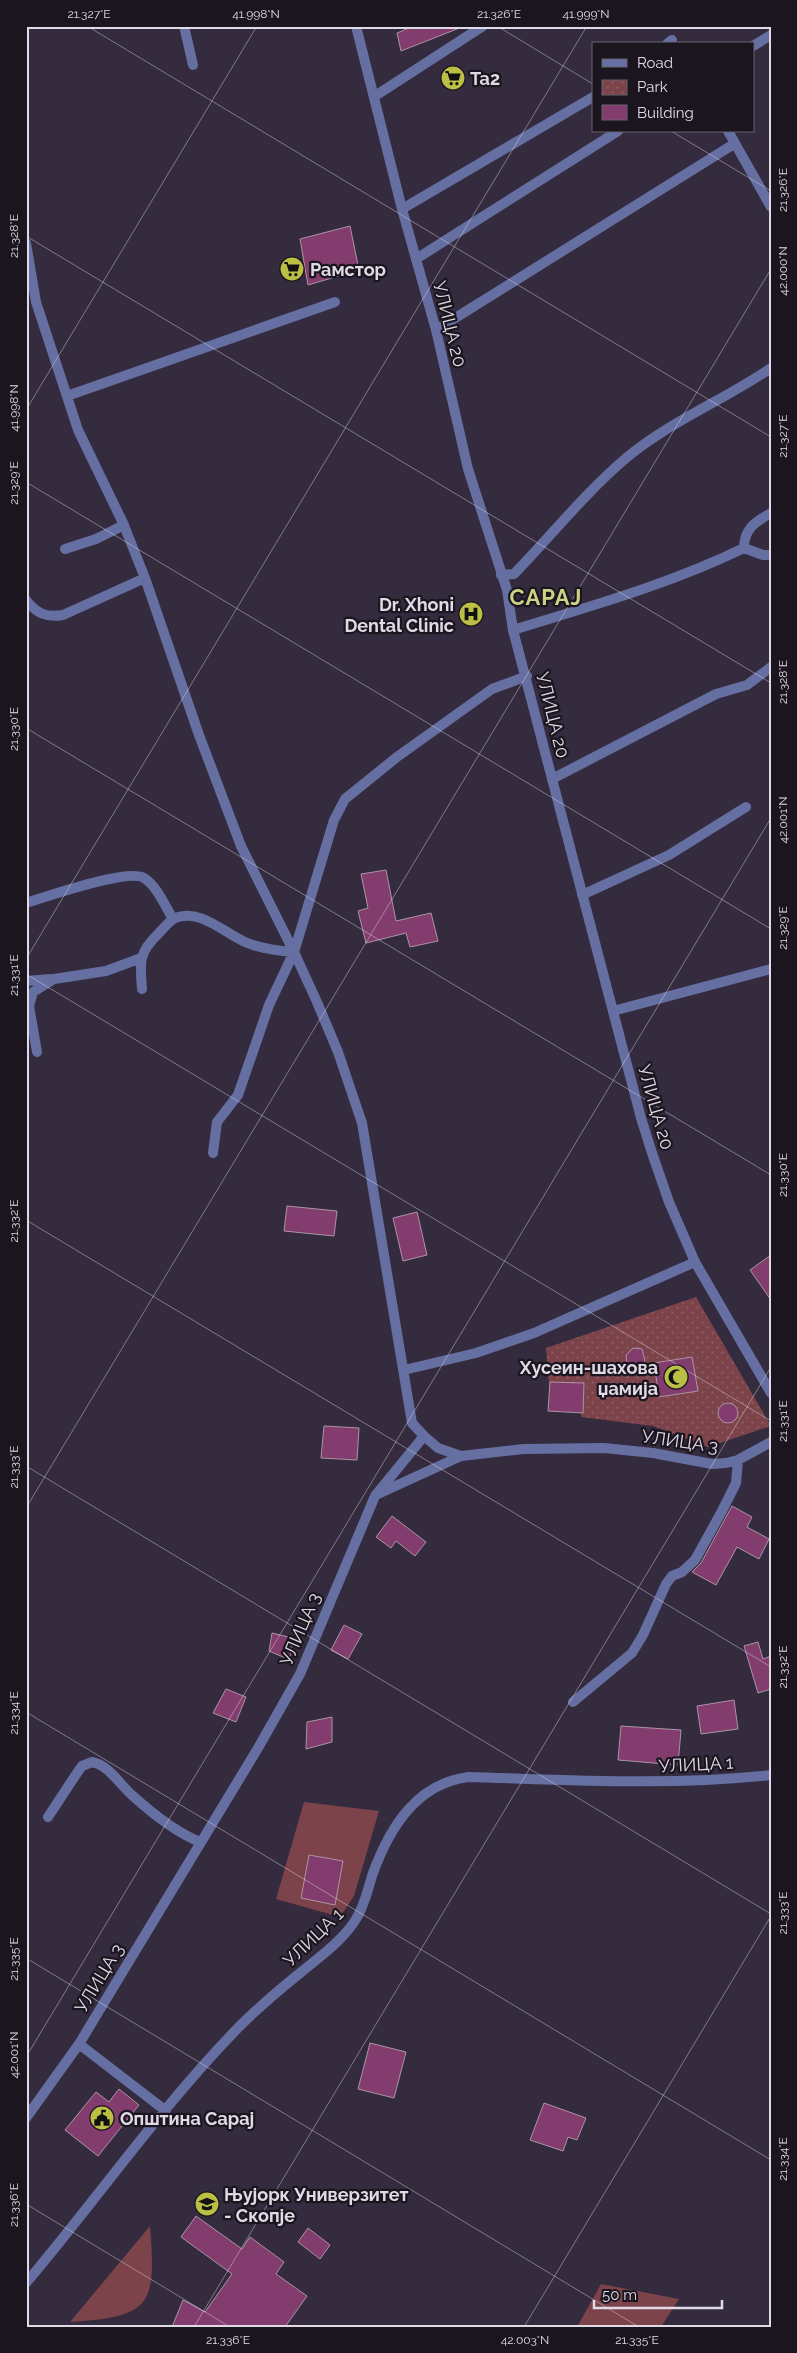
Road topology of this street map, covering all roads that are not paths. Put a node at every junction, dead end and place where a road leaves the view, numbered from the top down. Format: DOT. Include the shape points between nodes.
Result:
graph roads {
  1 [pos="184,26"];
  2 [pos="356,26"];
  3 [pos="483,26"];
  4 [pos="771,35"];
  5 [pos="754,45"];
  6 [pos="193,65"];
  7 [pos="375,96"];
  8 [pos="592,98"];
  9 [pos="616,132"];
  10 [pos="728,132"];
  11 [pos="734,144"];
  12 [pos="771,207"];
  13 [pos="402,209"];
  14 [pos="26,243"];
  15 [pos="416,259"];
  16 [pos="31,301"];
  17 [pos="335,302"];
  18 [pos="436,330"];
  19 [pos="771,368"];
  20 [pos="67,396"];
  21 [pos="771,513"];
  22 [pos="124,525"];
  23 [pos="744,548"];
  24 [pos="66,550"];
  25 [pos="771,555"];
  26 [pos="501,575"];
  27 [pos="145,578"];
  28 [pos="26,600"];
  29 [pos="513,630"];
  30 [pos="771,666"];
  31 [pos="527,676"];
  32 [pos="552,779"];
  33 [pos="746,807"];
  34 [pos="582,895"];
  35 [pos="26,903"];
  36 [pos="173,919"];
  37 [pos="294,952"];
  38 [pos="140,958"];
  39 [pos="771,969"];
  40 [pos="54,979"];
  41 [pos="26,981"];
  42 [pos="142,989"];
  43 [pos="613,1011"];
  44 [pos="37,1052"];
  45 [pos="213,1152"];
  46 [pos="695,1262"];
  47 [pos="404,1370"];
  48 [pos="771,1393"];
  49 [pos="424,1436"];
  50 [pos="771,1442"];
  51 [pos="461,1456"];
  52 [pos="738,1460"];
  53 [pos="375,1496"];
  54 [pos="573,1702"];
  55 [pos="771,1775"];
  56 [pos="48,1817"];
  57 [pos="200,1842"];
  58 [pos="79,2044"];
  59 [pos="166,2111"];
  60 [pos="26,2118"];
  61 [pos="26,2283"];
  1 -- 6 [label="street"];
  2 -- 7 [label="street, УЛИЦА 20"];
  3 -- 7 [label="street"];
  4 -- 5 [label="street"];
  7 -- 13 [label="street, УЛИЦА 20"];
  8 -- 13 [label="street"];
  9 -- 15 [label="street"];
  10 -- 11 [label="street"];
  11 -- 12 [label="street"];
  11 -- 18 [label="street"];
  13 -- 15 [label="street, УЛИЦА 20"];
  14 -- 16 [label="street"];
  15 -- 18 [label="street, УЛИЦА 20"];
  16 -- 20 [label="street"];
  17 -- 20 [label="street"];
  18 -- 26 [label="street, УЛИЦА 20" via="468,469"];
  19 -- 26 [label="street" via="650,440 626,458 514,574"];
  20 -- 22 [label="street" via="78,430"];
  21 -- 23 [label="street" via="748,529"];
  22 -- 24 [label="street"];
  22 -- 27 [label="street"];
  23 -- 25 [label="street"];
  23 -- 29 [label="street" via="639,591"];
  26 -- 29 [label="street, УЛИЦА 20" via="507,590"];
  27 -- 28 [label="street" via="54,617 37,611"];
  27 -- 37 [label="street" via="241,846"];
  29 -- 31 [label="street, УЛИЦА 20"];
  30 -- 32 [label="street" via="747,685 716,694"];
  31 -- 32 [label="street, УЛИЦА 20"];
  31 -- 37 [label="street" via="492,689 345,799 334,820"];
  32 -- 34 [label="street, УЛИЦА 20"];
  33 -- 34 [label="street" via="669,855"];
  34 -- 43 [label="street, УЛИЦА 20"];
  35 -- 36 [label="street" via="112,878 134,875 150,884"];
  36 -- 37 [label="street" via="202,918 257,947"];
  36 -- 38 [label="street" via="148,944"];
  37 -- 45 [label="street" via="269,1005 238,1095 217,1122"];
  37 -- 47 [label="street" via="338,1052 362,1124"];
  38 -- 40 [label="street" via="99,972"];
  38 -- 42 [label="street"];
  39 -- 43 [label="street"];
  40 -- 41 [label="street"];
  40 -- 44 [label="street" via="33,992 29,999"];
  43 -- 46 [label="street, УЛИЦА 20" via="640,1118 669,1202"];
  46 -- 47 [label="street" via="534,1333 476,1353"];
  46 -- 48 [label="street, УЛИЦА 20"];
  47 -- 49 [label="street" via="412,1423"];
  49 -- 51 [label="street" via="438,1448"];
  49 -- 53 [label="street"];
  50 -- 52 [label="street, УЛИЦА 3"];
  51 -- 52 [label="street, УЛИЦА 3" via="524,1449 595,1448 653,1453 712,1464"];
  51 -- 53 [label="street, УЛИЦА 3"];
  52 -- 54 [label="street" via="736,1483 722,1511 695,1560 666,1584 632,1654"];
  53 -- 57 [label="street, УЛИЦА 3" via="300,1674"];
  55 -- 59 [label="street, УЛИЦА 1" via="671,1782 469,1777 449,1781 426,1792 407,1808 389,1838 352,1926 255,2010"];
  56 -- 57 [label="street" via="78,1770 92,1762 104,1767 132,1795 175,1829"];
  57 -- 58 [label="street, УЛИЦА 3"];
  58 -- 59 [label="street"];
  58 -- 60 [label="street, УЛИЦА 3"];
  59 -- 61 [label="street, УЛИЦА 1"];
}
